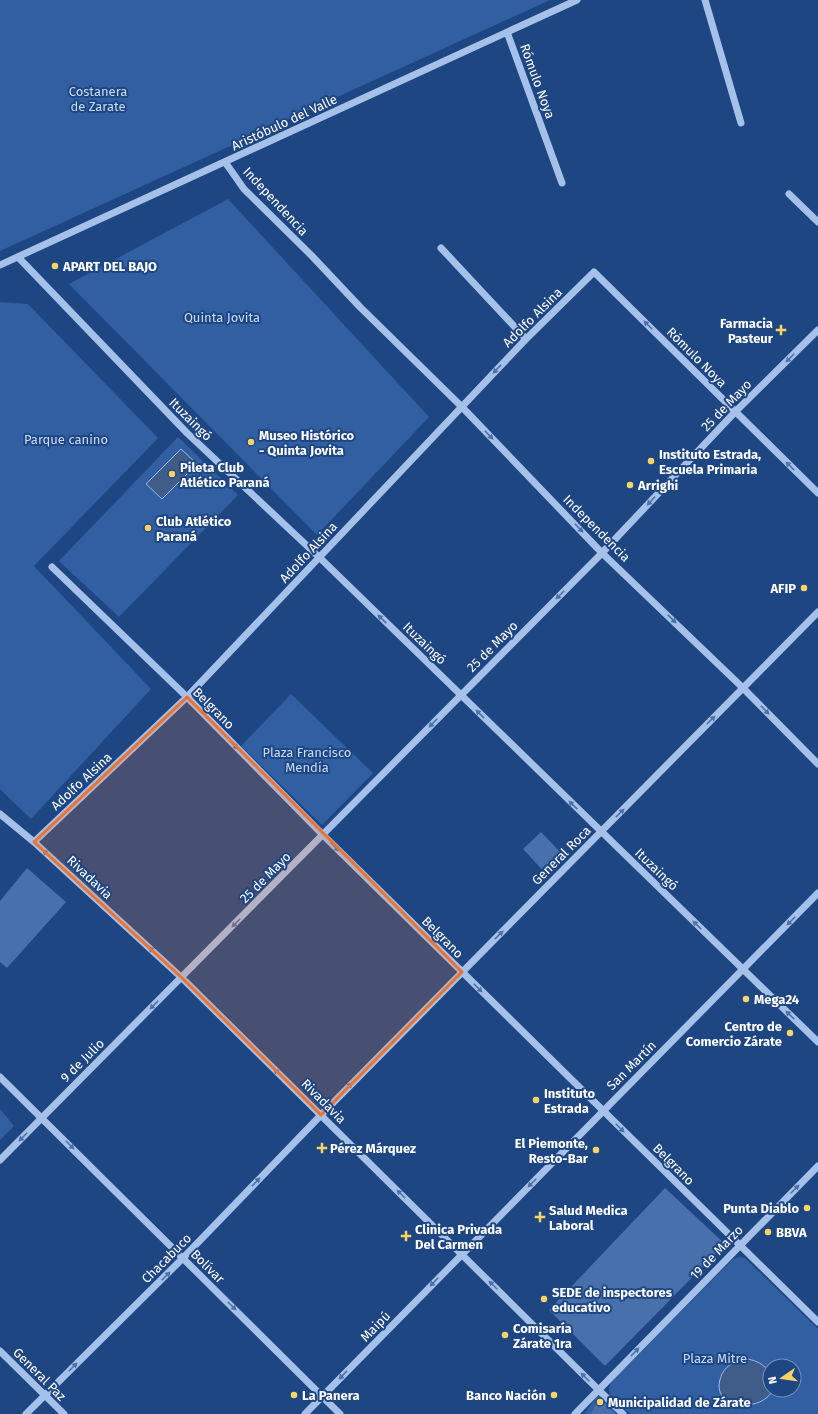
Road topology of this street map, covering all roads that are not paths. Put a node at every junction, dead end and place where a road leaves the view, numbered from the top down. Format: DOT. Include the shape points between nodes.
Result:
graph roads {
  1 [pos="577,0"];
  2 [pos="705,0"];
  3 [pos="507,32"];
  4 [pos="742,123"];
  5 [pos="225,162"];
  6 [pos="562,183"];
  7 [pos="789,194"];
  8 [pos="818,222"];
  9 [pos="441,248"];
  10 [pos="18,257"];
  11 [pos="0,265"];
  12 [pos="594,272"];
  13 [pos="818,330"];
  14 [pos="526,339"];
  15 [pos="462,407"];
  16 [pos="735,412"];
  17 [pos="818,493"];
  18 [pos="602,553"];
  19 [pos="320,557"];
  20 [pos="52,567"];
  21 [pos="818,612"];
  22 [pos="743,688"];
  23 [pos="460,695"];
  24 [pos="187,697"];
  25 [pos="818,764"];
  26 [pos="0,814"];
  27 [pos="601,832"];
  28 [pos="323,836"];
  29 [pos="34,842"];
  30 [pos="818,893"];
  31 [pos="743,969"];
  32 [pos="462,972"];
  33 [pos="182,978"];
  34 [pos="818,1042"];
  35 [pos="0,1077"];
  36 [pos="603,1111"];
  37 [pos="321,1115"];
  38 [pos="42,1118"];
  39 [pos="0,1160"];
  40 [pos="818,1166"];
  41 [pos="739,1246"];
  42 [pos="462,1254"];
  43 [pos="183,1258"];
  44 [pos="818,1322"];
  45 [pos="0,1351"];
  46 [pos="598,1390"];
  47 [pos="44,1395"];
  48 [pos="322,1396"];
  49 [pos="26,1414"];
  50 [pos="64,1414"];
  51 [pos="305,1414"];
  52 [pos="340,1414"];
  53 [pos="575,1414"];
  54 [pos="623,1414"];
  1 -- 3 [label="street, Aristóbulo del Valle"];
  2 -- 4 [label="street"];
  3 -- 5 [label="street, Aristóbulo del Valle"];
  3 -- 6 [label="street, Rómulo Noya"];
  5 -- 10 [label="street, Aristóbulo del Valle"];
  5 -- 15 [label="street, Independencia" via="244,189"];
  7 -- 8 [label="street"];
  9 -- 14 [label="street"];
  10 -- 11 [label="street, Aristóbulo del Valle"];
  10 -- 19 [label="street, Ituzaingó" via="187,433"];
  12 -- 14 [label="street, Adolfo Alsina"];
  16 -- 12 [label="street, Rómulo Noya, one-way"];
  13 -- 16 [label="street, 25 de Mayo, one-way"];
  14 -- 15 [label="street, Adolfo Alsina, one-way"];
  15 -- 18 [label="street, Independencia, one-way"];
  15 -- 19 [label="street, Adolfo Alsina"];
  17 -- 16 [label="street, Rómulo Noya, one-way"];
  16 -- 18 [label="street, 25 de Mayo, one-way"];
  18 -- 22 [label="street, Independencia, one-way"];
  18 -- 23 [label="street, 25 de Mayo, one-way"];
  23 -- 19 [label="street, Ituzaingó, one-way"];
  19 -- 24 [label="street, Adolfo Alsina"];
  20 -- 24 [label="street, Belgrano"];
  21 -- 22 [label="street, General Roca"];
  22 -- 25 [label="street, Independencia, one-way"];
  27 -- 22 [label="street, General Roca, one-way"];
  27 -- 23 [label="street, Ituzaingó, one-way"];
  23 -- 28 [label="street, 25 de Mayo, one-way"];
  24 -- 28 [label="street, Belgrano, one-way"];
  24 -- 29 [label="street, Adolfo Alsina"];
  26 -- 29 [label="street, Rivadavia"];
  31 -- 27 [label="street, Ituzaingó, one-way"];
  32 -- 27 [label="street, General Roca, one-way"];
  28 -- 32 [label="street, Belgrano, one-way"];
  28 -- 33 [label="street, 25 de Mayo, one-way"];
  33 -- 29 [label="street, Rivadavia, one-way"];
  30 -- 31 [label="street, San Martín, one-way"];
  34 -- 31 [label="street, Ituzaingó, one-way"];
  31 -- 36 [label="street, San Martín"];
  32 -- 36 [label="street, Belgrano, one-way"];
  37 -- 32 [label="street, General Roca, one-way"];
  37 -- 33 [label="street, Rivadavia, one-way"];
  33 -- 38 [label="street, 9 de Julio, one-way"];
  35 -- 38 [label="street, Bolívar"];
  36 -- 41 [label="street, Belgrano, one-way"];
  36 -- 42 [label="street, San Martín, one-way"];
  42 -- 37 [label="street, Rivadavia, one-way"];
  43 -- 37 [label="street, Chacabuco, one-way"];
  38 -- 39 [label="street, 9 de Julio, one-way"];
  38 -- 43 [label="street, Bolívar, one-way"];
  41 -- 40 [label="street, 19 de Marzo, one-way"];
  41 -- 44 [label="street, Belgrano"];
  46 -- 41 [label="street, 19 de Marzo, one-way"];
  46 -- 42 [label="street, Rivadavia, one-way"];
  42 -- 48 [label="street, Maipú, one-way"];
  47 -- 43 [label="street, Chacabuco, one-way"];
  43 -- 48 [label="street, Bolívar, one-way"];
  45 -- 47 [label="street, General Paz"];
  46 -- 53 [label="street, 19 de Marzo"];
  46 -- 54 [label="street, Rivadavia"];
  47 -- 49 [label="street, Chacabuco"];
  47 -- 50 [label="street, General Paz"];
  48 -- 51 [label="street, Maipú"];
  48 -- 52 [label="street, Bolívar"];
}
